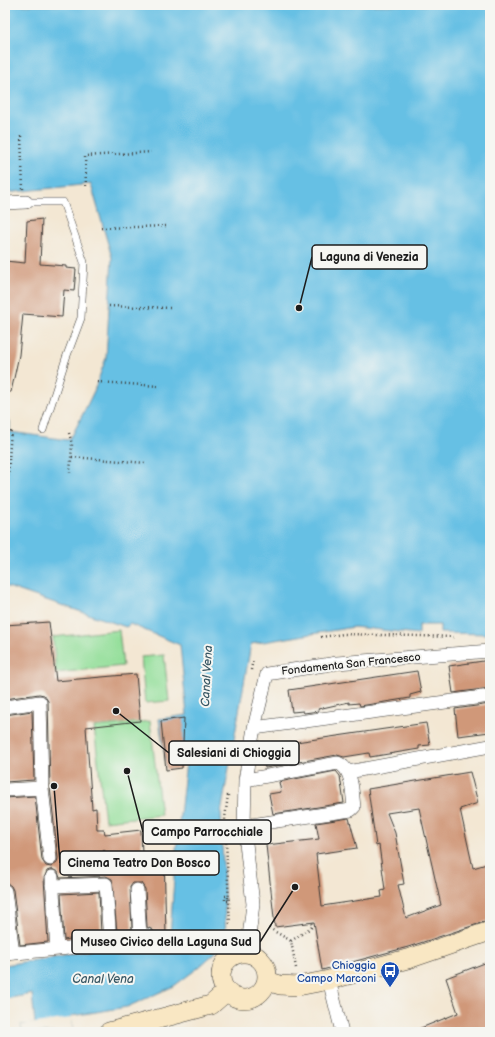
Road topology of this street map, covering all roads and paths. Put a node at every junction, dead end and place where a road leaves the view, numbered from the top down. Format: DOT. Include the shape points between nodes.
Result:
graph roads {
  1 [pos="21,136"];
  2 [pos="151,152"];
  3 [pos="86,186"];
  4 [pos="25,197"];
  5 [pos="5,203"];
  6 [pos="167,226"];
  7 [pos="101,228"];
  8 [pos="109,306"];
  9 [pos="171,308"];
  10 [pos="97,382"];
  11 [pos="159,386"];
  12 [pos="12,429"];
  13 [pos="43,430"];
  14 [pos="69,433"];
  15 [pos="72,457"];
  16 [pos="146,463"];
  17 [pos="70,473"];
  18 [pos="8,476"];
  19 [pos="320,637"];
  20 [pos="461,637"];
  21 [pos="490,651"];
  22 [pos="490,696"];
  23 [pos="5,707"];
  24 [pos="254,728"];
  25 [pos="490,746"];
  26 [pos="348,772"];
  27 [pos="245,780"];
  28 [pos="42,788"];
  29 [pos="5,790"];
  30 [pos="244,826"];
  31 [pos="104,850"];
  32 [pos="50,859"];
  33 [pos="106,884"];
  34 [pos="137,890"];
  35 [pos="5,891"];
  36 [pos="311,923"];
  37 [pos="269,928"];
  38 [pos="490,931"];
  39 [pos="291,941"];
  40 [pos="110,942"];
  41 [pos="63,949"];
  42 [pos="247,953"];
  43 [pos="9,954"];
  44 [pos="297,974"];
  45 [pos="329,980"];
  46 [pos="267,981"];
  47 [pos="227,991"];
  48 [pos="121,1031"];
  49 [pos="339,1031"];
  1 -- 4 [label="path"];
  2 -- 3 [label="path" via="84,156"];
  4 -- 5 [label="street"];
  4 -- 13 [label="lane" via="63,202 84,262 81,318"];
  6 -- 7 [label="path"];
  8 -- 9 [label="path"];
  10 -- 11 [label="path"];
  12 -- 18 [label="path"];
  14 -- 15 [label="path"];
  15 -- 16 [label="path"];
  15 -- 17 [label="path"];
  19 -- 20 [label="path" via="349,634"];
  21 -- 24 [label="street, Fondamenta San Francesco" via="359,661 267,674"];
  22 -- 24 [label="street"];
  23 -- 28 [label="street" via="40,702"];
  24 -- 27 [label="street, Fondamenta San Francesco"];
  25 -- 26 [label="street"];
  26 -- 27 [label="street" via="338,763"];
  26 -- 30 [label="street" via="353,809"];
  27 -- 30 [label="street, Fondamenta San Francesco"];
  28 -- 29 [label="street"];
  28 -- 32 [label="street"];
  30 -- 42 [label="street, Fondamenta San Francesco" via="253,904"];
  31 -- 33 [label="path"];
  33 -- 40 [label="street"];
  33 -- 41 [label="street" via="52,882"];
  34 -- 40 [label="street" via="144,936"];
  35 -- 43 [label="street"];
  36 -- 39 [label="path" via="312,927"];
  37 -- 39 [label="path"];
  38 -- 45 [label="street" via="411,958"];
  39 -- 44 [label="path"];
  40 -- 41 [label="street"];
  41 -- 43 [label="street"];
  42 -- 46 [label="street" via="253,954 263,963"];
  42 -- 47 [label="street" via="232,956 223,968 223,984"];
  45 -- 46 [label="street" via="298,986"];
  45 -- 49 [label="street"];
  46 -- 47 [label="street" via="264,988 253,997 239,998"];
  47 -- 48 [label="street" via="211,1005"];
}
